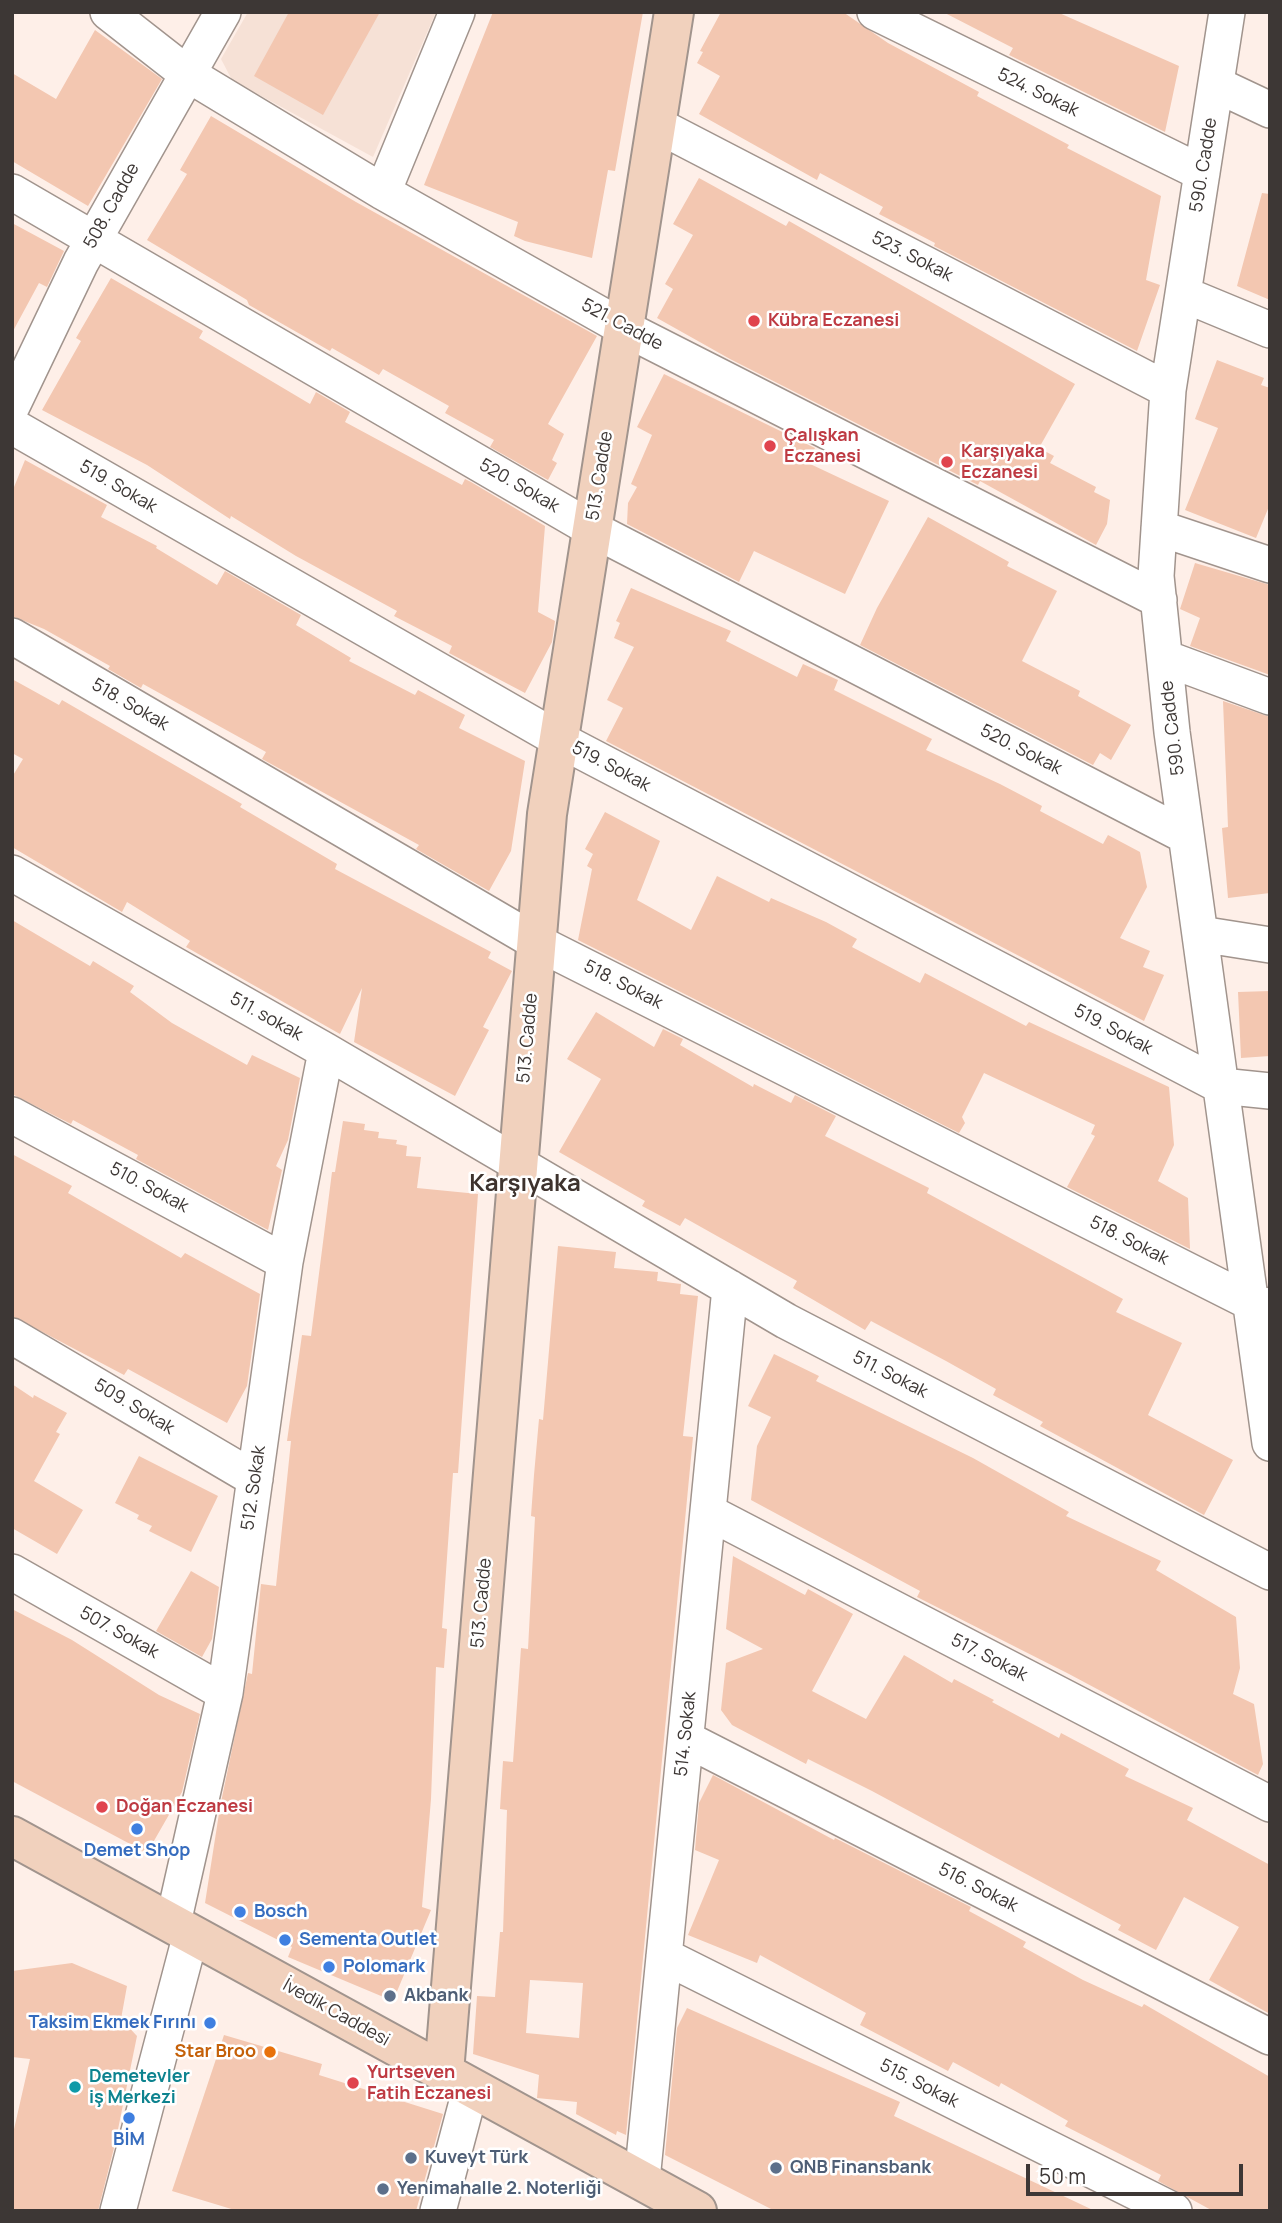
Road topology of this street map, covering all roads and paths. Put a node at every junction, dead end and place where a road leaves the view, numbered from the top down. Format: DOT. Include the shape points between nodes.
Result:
graph roads {
  1 [pos="108,12"];
  2 [pos="222,12"];
  3 [pos="457,12"];
  4 [pos="674,12"];
  5 [pos="874,12"];
  6 [pos="1227,12"];
  7 [pos="186,73"];
  8 [pos="1217,85"];
  9 [pos="1270,110"];
  10 [pos="657,125"];
  11 [pos="1202,173"];
  12 [pos="12,192"];
  13 [pos="383,192"];
  14 [pos="94,240"];
  15 [pos="1184,294"];
  16 [pos="624,328"];
  17 [pos="1270,330"];
  18 [pos="1168,390"];
  19 [pos="12,406"];
  20 [pos="12,426"];
  21 [pos="1159,528"];
  22 [pos="592,529"];
  23 [pos="1270,565"];
  24 [pos="1158,600"];
  25 [pos="12,636"];
  26 [pos="1164,658"];
  27 [pos="1270,697"];
  28 [pos="558,739"];
  29 [pos="1186,836"];
  30 [pos="12,873"];
  31 [pos="1200,934"];
  32 [pos="536,942"];
  33 [pos="1270,945"];
  34 [pos="326,1051"];
  35 [pos="1221,1087"];
  36 [pos="1270,1091"];
  37 [pos="12,1115"];
  38 [pos="518,1165"];
  39 [pos="285,1262"];
  40 [pos="730,1288"];
  41 [pos="1260,1304"];
  42 [pos="12,1336"];
  43 [pos="1270,1443"];
  44 [pos="255,1479"];
  45 [pos="708,1513"];
  46 [pos="1270,1572"];
  47 [pos="12,1573"];
  48 [pos="225,1693"];
  49 [pos="686,1740"];
  50 [pos="1270,1804"];
  51 [pos="12,1836"];
  52 [pos="182,1928"];
  53 [pos="664,1956"];
  54 [pos="1270,2037"];
  55 [pos="457,2079"];
  56 [pos="642,2180"];
  57 [pos="118,2211"];
  58 [pos="438,2211"];
  59 [pos="697,2211"];
  60 [pos="1174,2211"];
  1 -- 7 [label="street, 521. Cadde"];
  2 -- 7 [label="street, 508. Cadde"];
  3 -- 13 [label="street"];
  4 -- 10 [label="street, 513. Cadde"];
  5 -- 11 [label="street, 524. Sokak"];
  6 -- 8 [label="street, 590. Cadde"];
  7 -- 13 [label="street, 521. Cadde"];
  7 -- 14 [label="street, 508. Cadde"];
  8 -- 9 [label="street"];
  8 -- 11 [label="street, 590. Cadde"];
  10 -- 16 [label="street, 513. Cadde"];
  10 -- 18 [label="street, 523. Sokak"];
  11 -- 15 [label="street, 590. Cadde"];
  12 -- 14 [label="street, 520. Sokak"];
  13 -- 16 [label="street, 521. Cadde"];
  14 -- 19 [label="street, 508. Cadde"];
  14 -- 22 [label="street, 520. Sokak"];
  15 -- 17 [label="street"];
  15 -- 18 [label="street, 590. Cadde"];
  16 -- 22 [label="street, 513. Cadde"];
  16 -- 24 [label="street, 521. Cadde"];
  18 -- 21 [label="street, 590. Cadde"];
  20 -- 28 [label="street, 519. Sokak"];
  21 -- 23 [label="street"];
  21 -- 24 [label="street, 590. Cadde"];
  22 -- 28 [label="street, 513. Cadde"];
  22 -- 29 [label="street, 520. Sokak"];
  24 -- 26 [label="street, 590. Cadde"];
  25 -- 32 [label="street, 518. Sokak"];
  26 -- 27 [label="street"];
  26 -- 29 [label="street, 590. Cadde"];
  28 -- 32 [label="street, 513. Cadde"];
  28 -- 35 [label="street, 519. Sokak"];
  29 -- 31 [label="street, 590. Cadde"];
  30 -- 34 [label="street, 511. sokak"];
  31 -- 33 [label="street"];
  31 -- 35 [label="street, 590. Cadde"];
  32 -- 38 [label="street, 513. Cadde"];
  32 -- 41 [label="street, 518. Sokak"];
  34 -- 38 [label="street, 511. sokak"];
  34 -- 39 [label="street, 512. Sokak"];
  35 -- 36 [label="street"];
  35 -- 41 [label="street, 590. Cadde"];
  37 -- 39 [label="street, 510. Sokak"];
  38 -- 40 [label="street, 511. Sokak"];
  38 -- 55 [label="street, 513. Cadde"];
  39 -- 44 [label="street, 512. Sokak"];
  40 -- 45 [label="street, 514. Sokak"];
  40 -- 46 [label="street, 511. Sokak"];
  41 -- 43 [label="street, 590. Cadde"];
  42 -- 44 [label="street, 509. Sokak"];
  44 -- 48 [label="street, 512. Sokak"];
  45 -- 49 [label="street, 514. Sokak"];
  45 -- 50 [label="street, 517. Sokak"];
  47 -- 48 [label="street, 507. Sokak"];
  48 -- 52 [label="street, 512. Sokak"];
  49 -- 53 [label="street, 514. Sokak"];
  49 -- 54 [label="street, 516. Sokak"];
  51 -- 52 [label="street, İvedik Caddesi"];
  52 -- 55 [label="street, İvedik Caddesi"];
  52 -- 57 [label="street, 512. Sokak"];
  53 -- 56 [label="street, 514. Sokak"];
  53 -- 60 [label="street, 515. Sokak"];
  55 -- 56 [label="street, İvedik Caddesi"];
  55 -- 58 [label="street"];
  56 -- 59 [label="street, İvedik Caddesi"];
}
